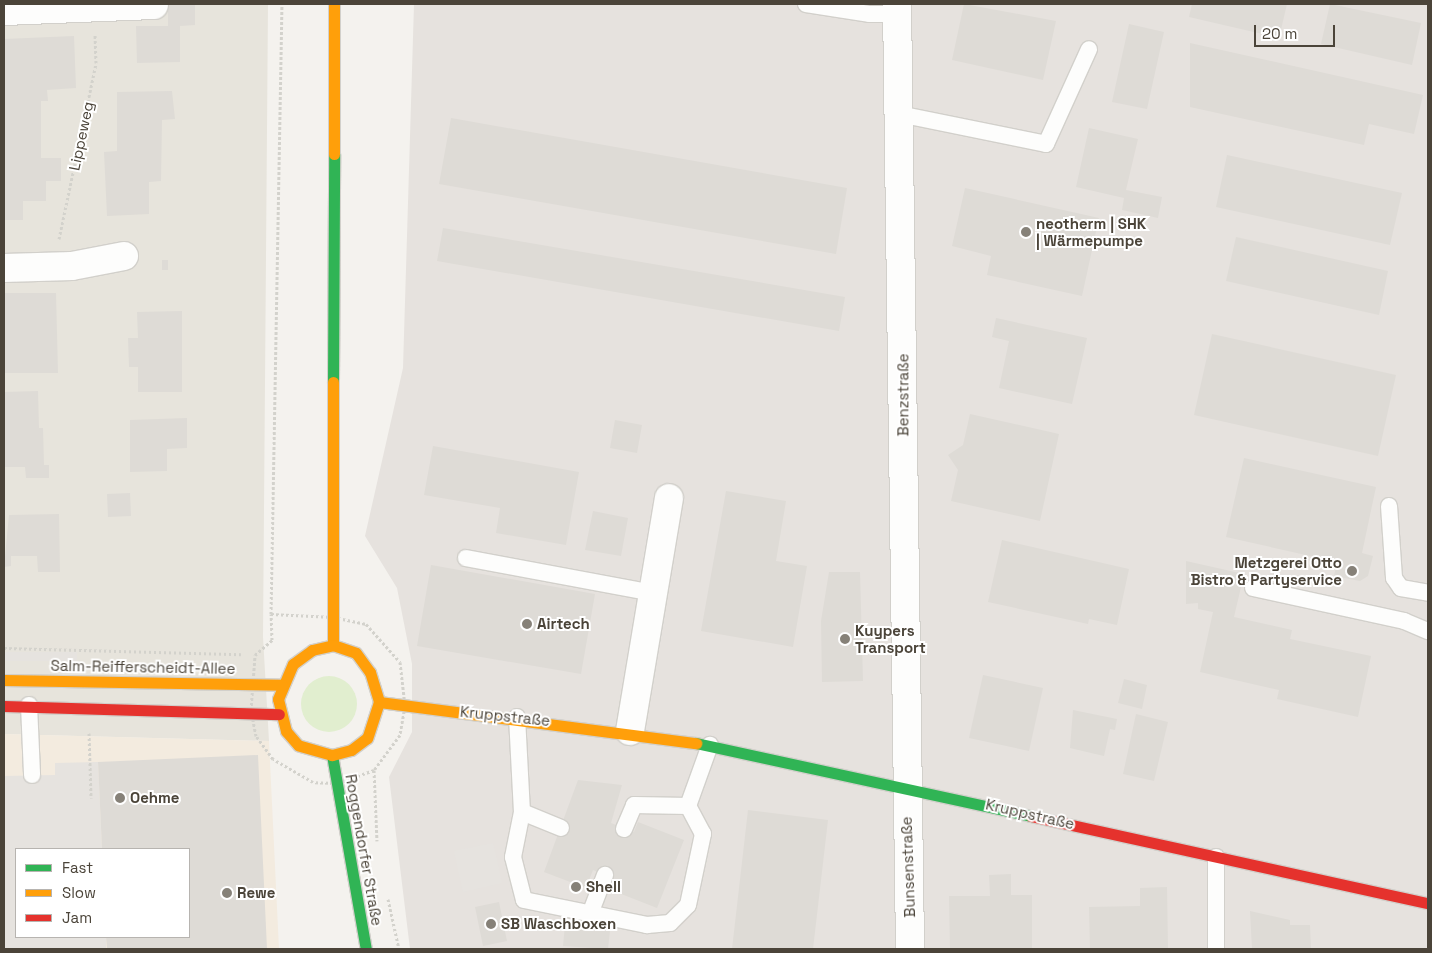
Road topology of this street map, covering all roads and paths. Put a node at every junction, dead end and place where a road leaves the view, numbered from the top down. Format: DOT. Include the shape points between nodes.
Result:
graph roads {
  1 [pos="282,4"];
  2 [pos="334,4"];
  3 [pos="806,4"];
  4 [pos="154,5"];
  5 [pos="95,7"];
  6 [pos="897,9"];
  7 [pos="4,11"];
  8 [pos="1089,49"];
  9 [pos="899,114"];
  10 [pos="124,256"];
  11 [pos="54,266"];
  12 [pos="4,268"];
  13 [pos="669,498"];
  14 [pos="1389,506"];
  15 [pos="466,558"];
  16 [pos="1253,588"];
  17 [pos="653,593"];
  18 [pos="1428,593"];
  19 [pos="272,614"];
  20 [pos="333,617"];
  21 [pos="1428,631"];
  22 [pos="333,645"];
  23 [pos="4,648"];
  24 [pos="254,655"];
  25 [pos="4,680"];
  26 [pos="282,684"];
  27 [pos="252,685"];
  28 [pos="379,702"];
  29 [pos="29,705"];
  30 [pos="4,706"];
  31 [pos="405,706"];
  32 [pos="251,710"];
  33 [pos="279,714"];
  34 [pos="517,717"];
  35 [pos="88,730"];
  36 [pos="630,731"];
  37 [pos="710,745"];
  38 [pos="332,755"];
  39 [pos="374,770"];
  40 [pos="32,775"];
  41 [pos="338,782"];
  42 [pos="905,786"];
  43 [pos="92,798"];
  44 [pos="688,806"];
  45 [pos="522,812"];
  46 [pos="562,828"];
  47 [pos="624,829"];
  48 [pos="378,852"];
  49 [pos="1216,857"];
  50 [pos="605,875"];
  51 [pos="386,891"];
  52 [pos="1428,903"];
  53 [pos="590,914"];
  54 [pos="366,949"];
  55 [pos="398,949"];
  56 [pos="910,949"];
  57 [pos="1216,949"];
  1 -- 19 [label="path"];
  2 -- 20 [label="street"];
  3 -- 6 [label="lane" via="870,14"];
  4 -- 5 [label="street"];
  5 -- 7 [label="street"];
  5 -- 11 [label="path, Lippeweg" via="96,63"];
  6 -- 9 [label="street, Benzstraße"];
  8 -- 9 [label="lane" via="1046,144"];
  9 -- 42 [label="street, Benzstraße"];
  10 -- 11 [label="street"];
  11 -- 12 [label="street"];
  13 -- 17 [label="street"];
  14 -- 18 [label="lane" via="1394,578 1401,588"];
  15 -- 17 [label="lane"];
  16 -- 21 [label="lane" via="1404,621"];
  17 -- 36 [label="street"];
  19 -- 20 [label="path"];
  19 -- 24 [label="path" via="272,640"];
  20 -- 22 [label="street"];
  20 -- 31 [label="path" via="366,624 390,648 405,678"];
  22 -- 26 [label="street" via="312,650 293,664"];
  22 -- 28 [label="street" via="356,653 370,672"];
  23 -- 24 [label="path"];
  24 -- 27 [label="path"];
  25 -- 27 [label="street, Salm-Reifferscheidt-Allee"];
  26 -- 27 [label="street, Salm-Reifferscheidt-Allee"];
  26 -- 33 [label="street"];
  27 -- 32 [label="path"];
  28 -- 31 [label="street, Kruppstraße"];
  28 -- 38 [label="street" via="376,721 367,738"];
  29 -- 30 [label="street"];
  29 -- 32 [label="street"];
  29 -- 40 [label="lane"];
  31 -- 34 [label="street, Kruppstraße"];
  31 -- 39 [label="path" via="400,734"];
  32 -- 33 [label="street"];
  32 -- 41 [label="path" via="256,736 274,759 304,779"];
  33 -- 38 [label="street" via="298,745"];
  34 -- 36 [label="street, Kruppstraße"];
  34 -- 45 [label="lane"];
  35 -- 43 [label="path"];
  36 -- 37 [label="street, Kruppstraße"];
  37 -- 42 [label="street, Kruppstraße"];
  37 -- 44 [label="lane"];
  38 -- 41 [label="street, Roggendorfer Straße"];
  39 -- 41 [label="path"];
  39 -- 48 [label="path"];
  41 -- 54 [label="street, Roggendorfer Straße"];
  42 -- 49 [label="street, Kruppstraße"];
  42 -- 56 [label="street, Bunsenstraße"];
  44 -- 47 [label="lane" via="634,805"];
  44 -- 53 [label="lane" via="703,834 696,880 688,904 670,923 647,925"];
  45 -- 46 [label="lane"];
  45 -- 53 [label="lane" via="513,857 524,900"];
  49 -- 52 [label="street, Kruppstraße"];
  49 -- 57 [label="lane"];
  50 -- 53 [label="lane"];
  51 -- 55 [label="path"];
}
